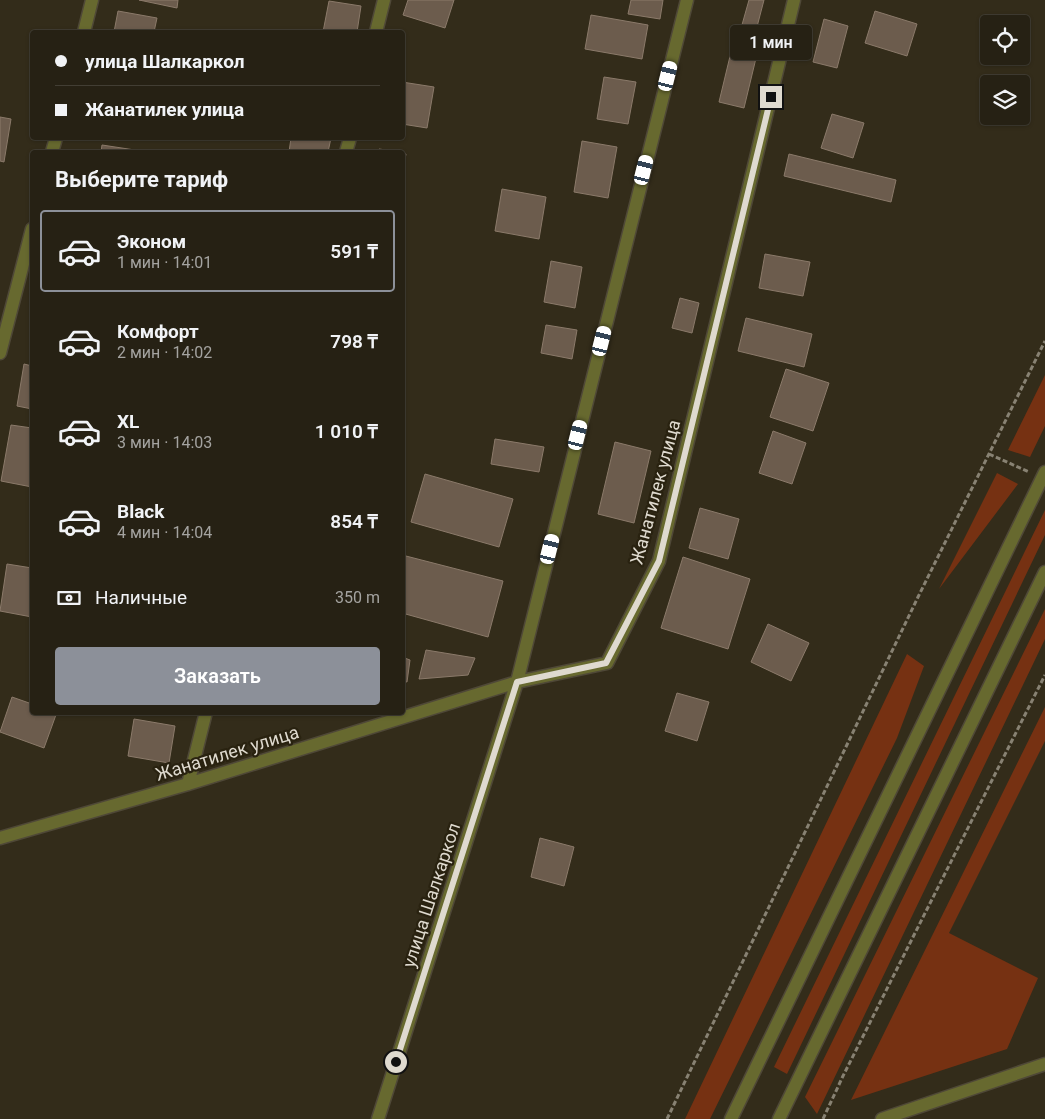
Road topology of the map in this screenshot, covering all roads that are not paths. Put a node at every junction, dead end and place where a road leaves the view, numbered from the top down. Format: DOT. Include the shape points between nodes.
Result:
graph roads {
  1 [pos="92,0"];
  2 [pos="384,0"];
  3 [pos="687,0"];
  4 [pos="794,0"];
  5 [pos="84,30"];
  6 [pos="376,30"];
  7 [pos="30,237"];
  8 [pos="0,352"];
  9 [pos="1043,475"];
  10 [pos="1045,572"];
  11 [pos="517,682"];
  12 [pos="205,715"];
  13 [pos="188,784"];
  14 [pos="0,838"];
  15 [pos="1045,1064"];
  16 [pos="378,1119"];
  17 [pos="731,1119"];
  18 [pos="779,1119"];
  19 [pos="882,1119"];
  1 -- 5 [label="street"];
  2 -- 6 [label="street"];
  3 -- 11 [label="street, улица Шалкаркол"];
  4 -- 11 [label="street, Жанатилек улица" via="659,561 606,663"];
  7 -- 8 [label="street"];
  9 -- 17 [label="street"];
  10 -- 18 [label="street"];
  11 -- 13 [label="street, Жанатилек улица"];
  11 -- 16 [label="street, улица Шалкаркол"];
  12 -- 13 [label="street"];
  13 -- 14 [label="street, Жанатилек улица"];
  15 -- 19 [label="street"];
}
